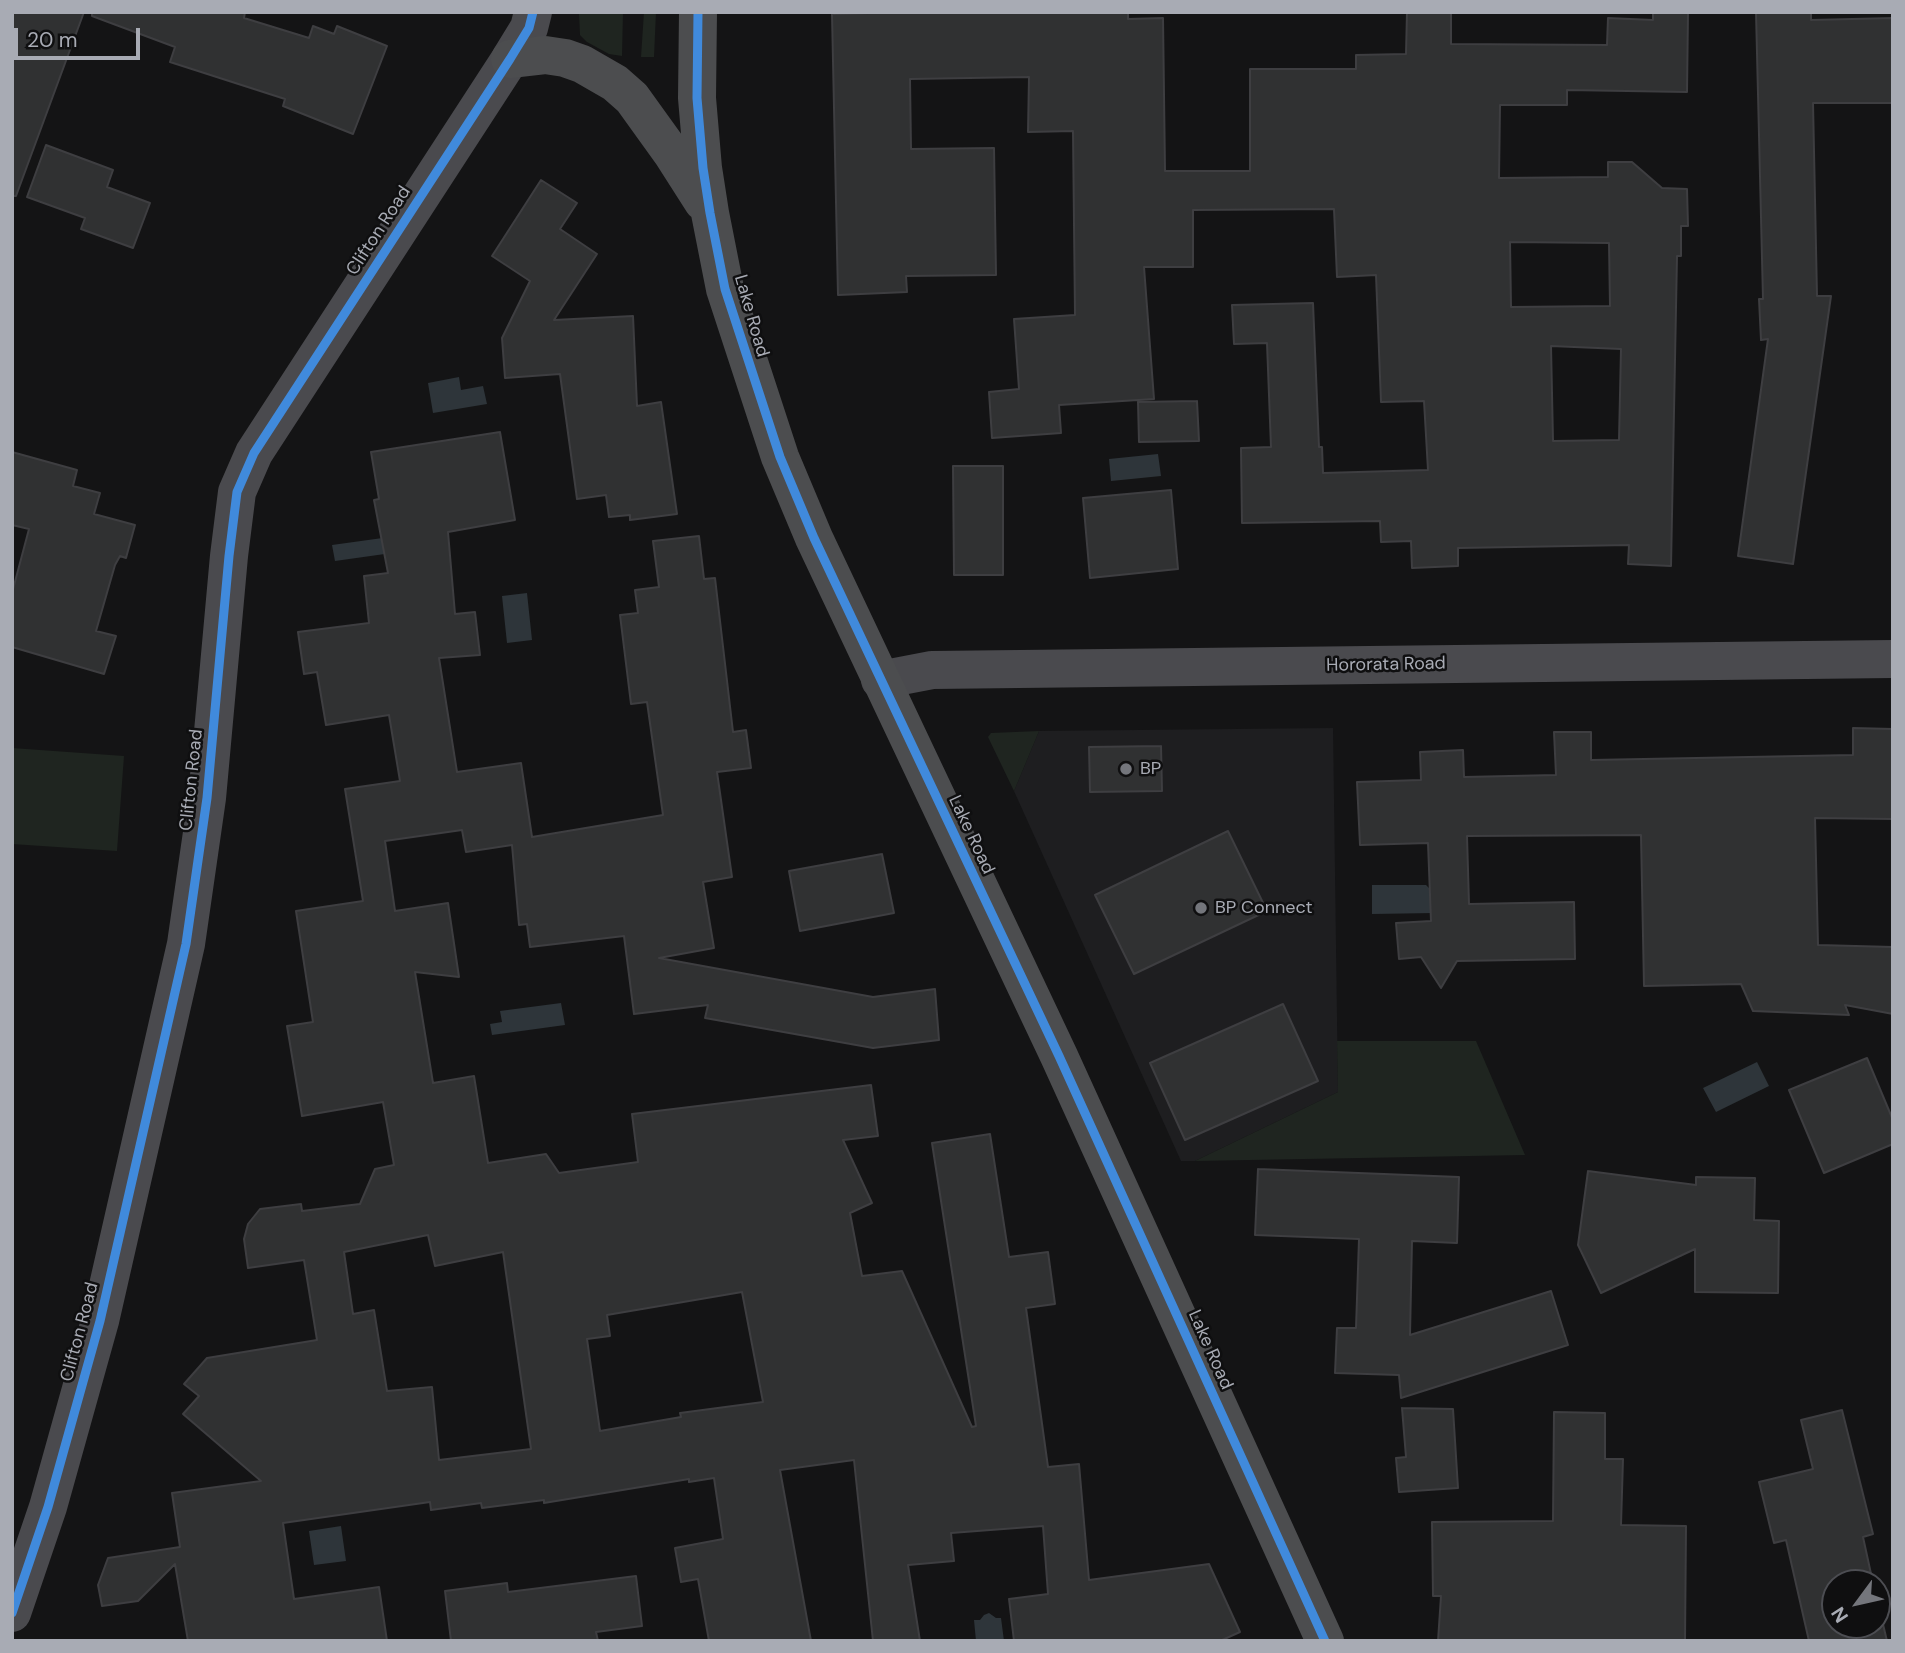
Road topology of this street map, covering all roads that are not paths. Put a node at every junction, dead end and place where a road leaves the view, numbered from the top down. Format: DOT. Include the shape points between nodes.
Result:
graph roads {
  1 [pos="698,12"];
  2 [pos="531,28"];
  3 [pos="710,213"];
  4 [pos="1893,659"];
  5 [pos="880,680"];
  6 [pos="12,1613"];
  7 [pos="1325,1641"];
  1 -- 3 [label="main road, Lake Road" via="697,97"];
  2 -- 3 [label="main road" via="545,55 582,64 632,98"];
  2 -- 6 [label="street, Clifton Road" via="254,453 237,492 207,798 186,944 100,1321 48,1507"];
  3 -- 5 [label="main road, Lake Road" via="725,289 780,457"];
  4 -- 5 [label="street, Hororata Road" via="932,670"];
  5 -- 7 [label="main road, Lake Road" via="1059,1056"];
}
